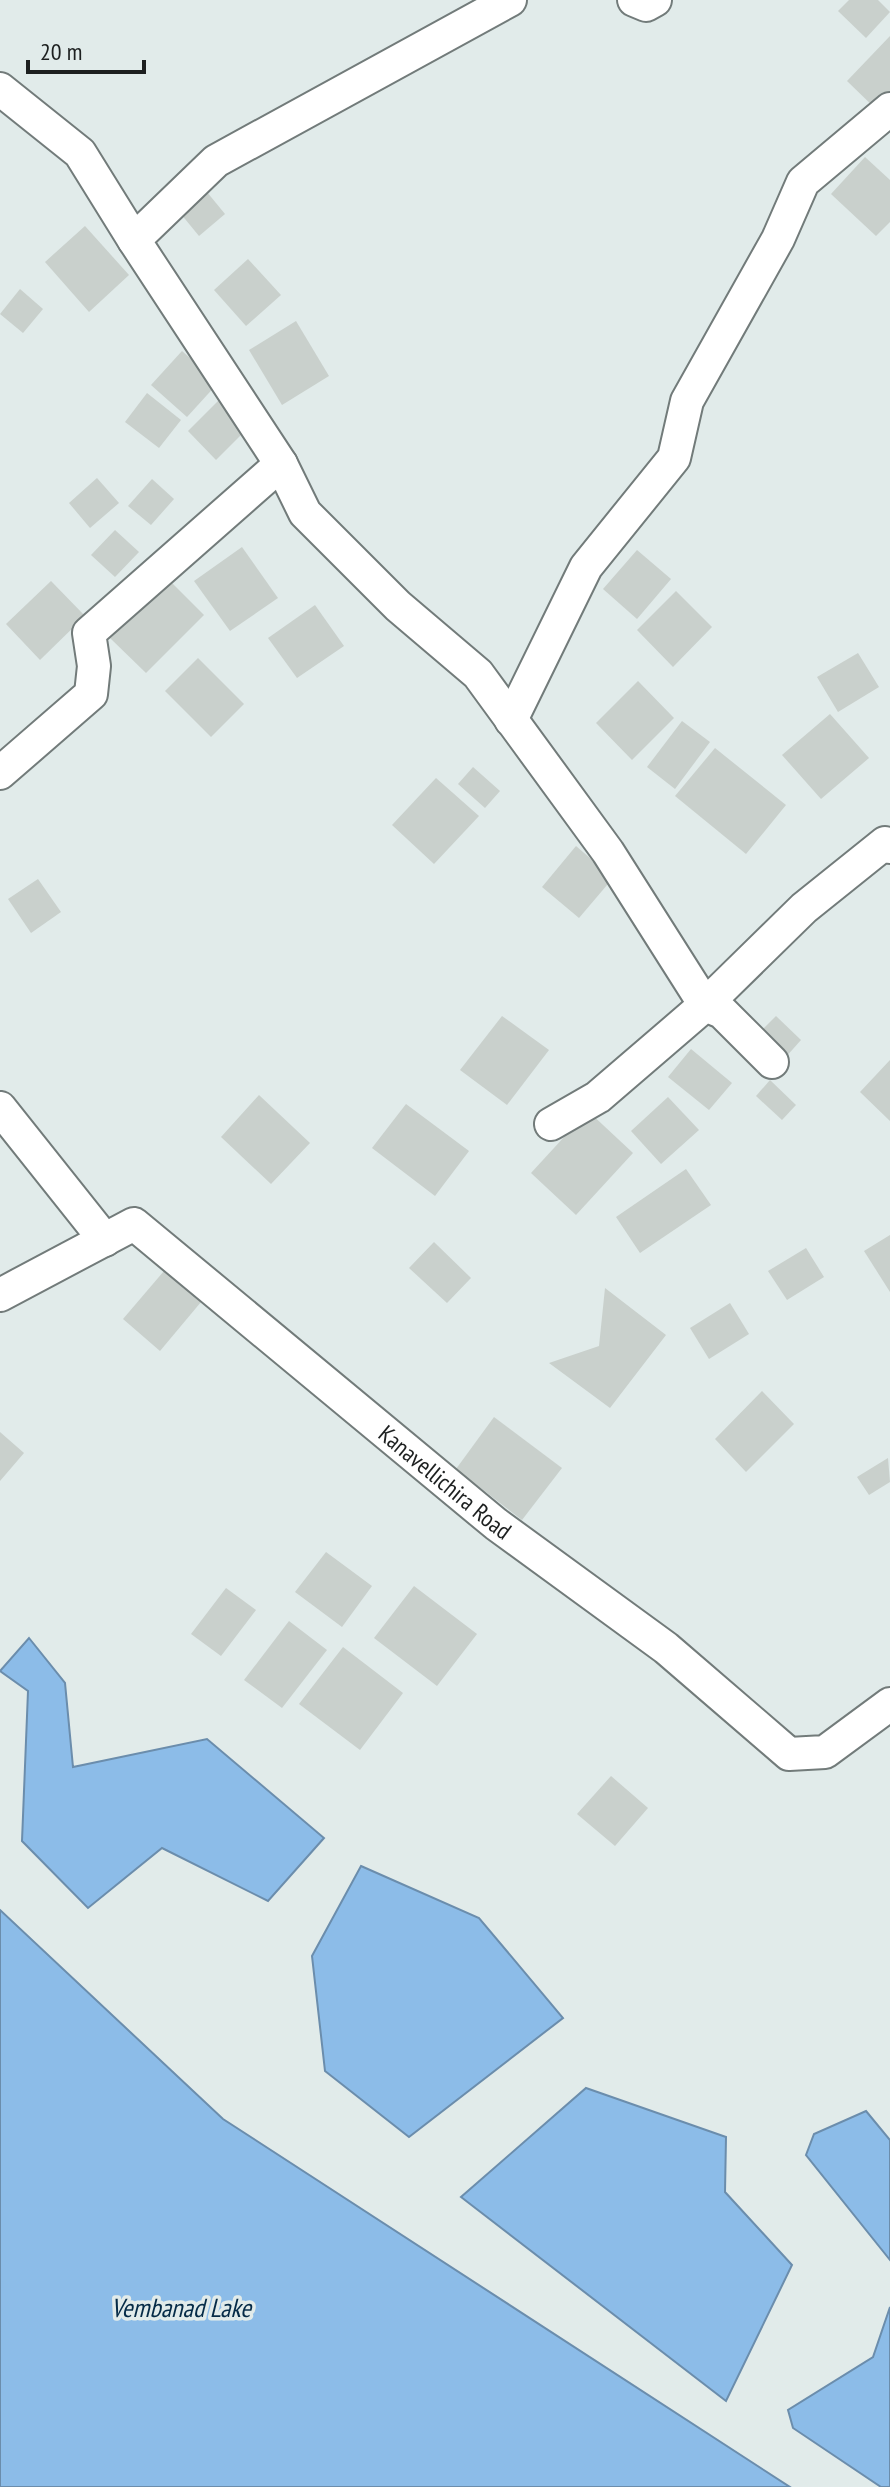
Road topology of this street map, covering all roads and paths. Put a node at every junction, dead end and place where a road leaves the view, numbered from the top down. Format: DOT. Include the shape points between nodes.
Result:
graph roads {
  1 [pos="510,0"];
  2 [pos="634,0"];
  3 [pos="655,0"];
  4 [pos="0,89"];
  5 [pos="890,109"];
  6 [pos="134,240"];
  7 [pos="281,464"];
  8 [pos="511,720"];
  9 [pos="0,773"];
  10 [pos="888,842"];
  11 [pos="705,1005"];
  12 [pos="772,1062"];
  13 [pos="0,1108"];
  14 [pos="551,1124"];
  15 [pos="105,1240"];
  16 [pos="0,1295"];
  17 [pos="890,1704"];
  1 -- 6 [label="street" via="216,161"];
  2 -- 3 [label="street" via="646,5"];
  4 -- 6 [label="street" via="80,153"];
  5 -- 8 [label="street" via="803,182 778,239 687,401 674,458 586,567"];
  6 -- 7 [label="street"];
  7 -- 8 [label="street" via="305,513 398,606 478,674"];
  7 -- 9 [label="street" via="89,633 91,694"];
  8 -- 11 [label="street" via="608,852"];
  10 -- 11 [label="street" via="804,908"];
  11 -- 12 [label="street" via="722,1012"];
  11 -- 14 [label="street" via="598,1097"];
  13 -- 15 [label="street"];
  15 -- 16 [label="street, Kanavellichira Road"];
  15 -- 17 [label="street, Kanavellichira Road" via="134,1224 496,1524 666,1648 789,1754 825,1752"];
}
